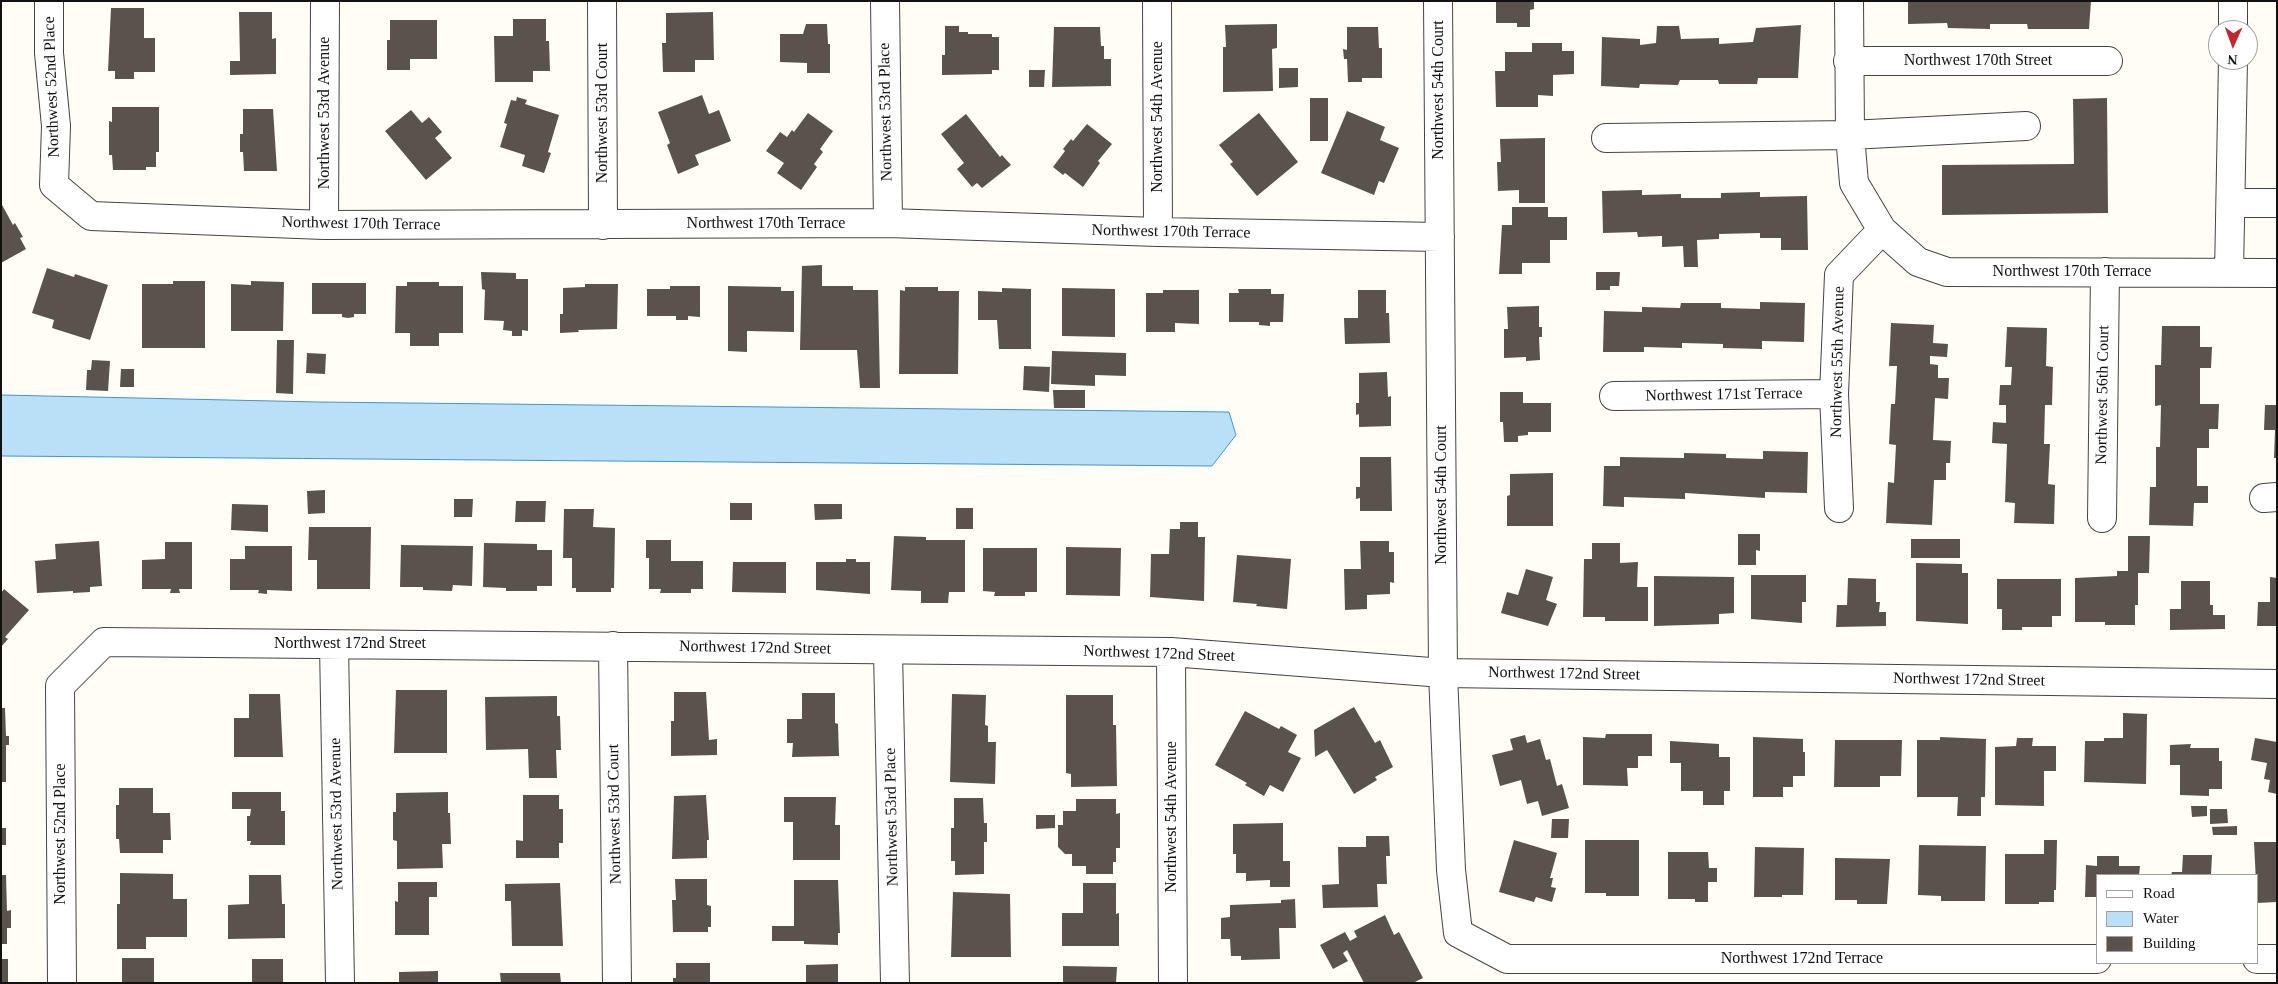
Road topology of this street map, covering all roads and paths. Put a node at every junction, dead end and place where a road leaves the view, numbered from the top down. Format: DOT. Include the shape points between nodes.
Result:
graph roads {
  1 [pos="49,1"];
  2 [pos="326,1"];
  3 [pos="602,1"];
  4 [pos="885,1"];
  5 [pos="1157,1"];
  6 [pos="1438,1"];
  7 [pos="1849,1"];
  8 [pos="2234,1"];
  9 [pos="2233,20"];
  10 [pos="1848,61"];
  11 [pos="2108,61"];
  12 [pos="2233,70"];
  13 [pos="2026,126"];
  14 [pos="1850,135"];
  15 [pos="1606,138"];
  16 [pos="2231,203"];
  17 [pos="2277,203"];
  18 [pos="91,216"];
  19 [pos="888,223"];
  20 [pos="324,225"];
  21 [pos="603,225"];
  22 [pos="1882,230"];
  23 [pos="1158,232"];
  24 [pos="1440,236"];
  25 [pos="2105,272"];
  26 [pos="2229,273"];
  27 [pos="2277,273"];
  28 [pos="1834,394"];
  29 [pos="1614,396"];
  30 [pos="1839,508"];
  31 [pos="2102,518"];
  32 [pos="334,644"];
  33 [pos="613,646"];
  34 [pos="888,651"];
  35 [pos="1171,652"];
  36 [pos="1443,673"];
  37 [pos="2277,684"];
  38 [pos="60,686"];
  39 [pos="1507,959"];
  40 [pos="2096,959"];
  41 [pos="2258,959"];
  42 [pos="2277,959"];
  43 [pos="62,983"];
  44 [pos="340,983"];
  45 [pos="617,983"];
  46 [pos="895,983"];
  47 [pos="1173,983"];
  1 -- 18 [label="street, Northwest 52nd Place" via="56,126 54,184"];
  2 -- 20 [label="street, Northwest 53rd Avenue"];
  3 -- 21 [label="street, Northwest 53rd Court"];
  4 -- 19 [label="street, Northwest 53rd Place"];
  5 -- 23 [label="street, Northwest 54th Avenue"];
  6 -- 24 [label="street, Northwest 54th Court"];
  7 -- 10 [label="street"];
  8 -- 9 [label="street"];
  10 -- 11 [label="street, Northwest 170th Street"];
  10 -- 14 [label="street"];
  12 -- 16 [label="street"];
  13 -- 14 [label="street"];
  14 -- 15 [label="street"];
  14 -- 22 [label="street" via="1854,183"];
  16 -- 17 [label="street"];
  16 -- 26 [label="street"];
  18 -- 20 [label="street, Northwest 170th Terrace"];
  19 -- 21 [label="street, Northwest 170th Terrace"];
  19 -- 23 [label="street, Northwest 170th Terrace"];
  20 -- 21 [label="street, Northwest 170th Terrace"];
  22 -- 25 [label="street, Northwest 170th Terrace" via="1918,262 1948,272"];
  22 -- 28 [label="street, Northwest 55th Avenue" via="1839,275"];
  23 -- 24 [label="street, Northwest 170th Terrace"];
  24 -- 36 [label="street, Northwest 54th Court"];
  25 -- 26 [label="street, Northwest 170th Terrace"];
  25 -- 31 [label="street, Northwest 56th Court"];
  26 -- 27 [label="street, Northwest 170th Terrace"];
  28 -- 29 [label="street, Northwest 171st Terrace"];
  28 -- 30 [label="street, Northwest 55th Avenue"];
  32 -- 33 [label="street, Northwest 172nd Street"];
  32 -- 38 [label="street, Northwest 172nd Street" via="104,642"];
  32 -- 44 [label="street, Northwest 53rd Avenue"];
  33 -- 34 [label="street, Northwest 172nd Street"];
  33 -- 45 [label="street, Northwest 53rd Court"];
  34 -- 35 [label="street, Northwest 172nd Street"];
  34 -- 46 [label="street, Northwest 53rd Place"];
  35 -- 36 [label="street, Northwest 172nd Street"];
  35 -- 47 [label="street, Northwest 54th Avenue"];
  36 -- 37 [label="street, Northwest 172nd Street"];
  36 -- 39 [label="street, Northwest 54th Court" via="1451,870 1458,933"];
  38 -- 43 [label="street, Northwest 52nd Place"];
  39 -- 40 [label="street, Northwest 172nd Terrace"];
  41 -- 42 [label="street"];
}
